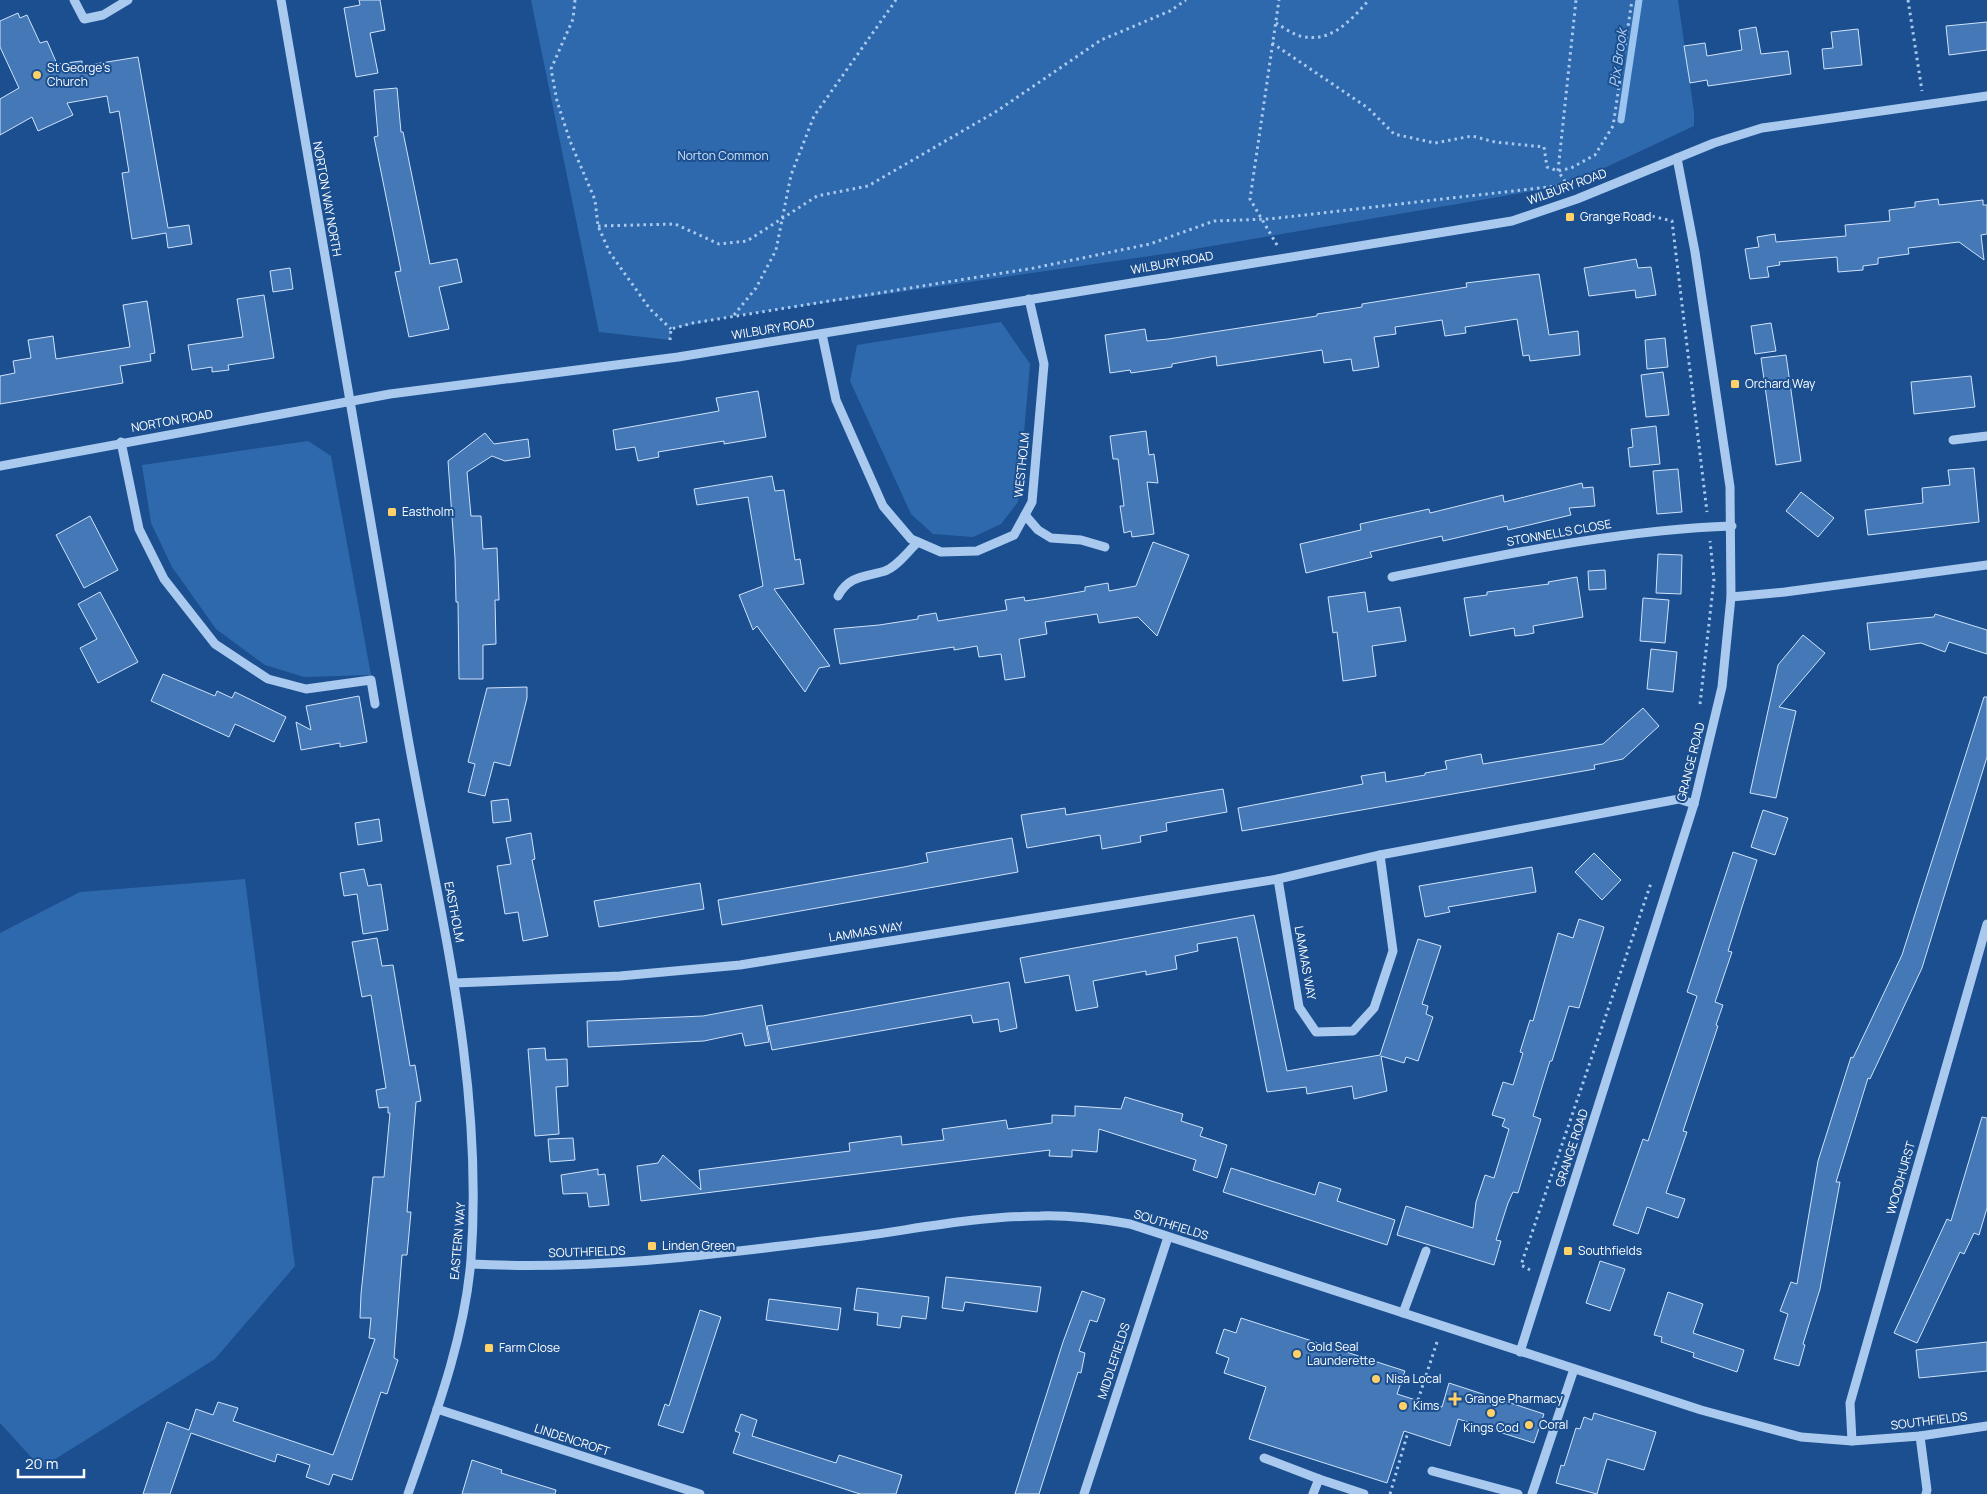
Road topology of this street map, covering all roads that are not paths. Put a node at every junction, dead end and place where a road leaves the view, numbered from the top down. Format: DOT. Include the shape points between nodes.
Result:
graph roads {
  1 [pos="74,0"];
  2 [pos="128,0"];
  3 [pos="281,0"];
  4 [pos="1987,96"];
  5 [pos="1676,158"];
  6 [pos="1029,299"];
  7 [pos="822,334"];
  8 [pos="348,402"];
  9 [pos="1987,436"];
  10 [pos="1952,440"];
  11 [pos="121,442"];
  12 [pos="0,466"];
  13 [pos="1025,515"];
  14 [pos="1732,526"];
  15 [pos="918,542"];
  16 [pos="1105,547"];
  17 [pos="1987,566"];
  18 [pos="1392,577"];
  19 [pos="838,596"];
  20 [pos="1732,597"];
  21 [pos="375,704"];
  22 [pos="1694,804"];
  23 [pos="1380,855"];
  24 [pos="1278,879"];
  25 [pos="1987,924"];
  26 [pos="455,983"];
  27 [pos="1168,1236"];
  28 [pos="1426,1250"];
  29 [pos="471,1264"];
  30 [pos="1403,1313"];
  31 [pos="1520,1352"];
  32 [pos="1574,1369"];
  33 [pos="437,1409"];
  34 [pos="1987,1426"];
  35 [pos="1920,1436"];
  36 [pos="1852,1441"];
  37 [pos="1264,1458"];
  38 [pos="1432,1471"];
  39 [pos="1319,1479"];
  40 [pos="408,1494"];
  41 [pos="700,1494"];
  42 [pos="1084,1494"];
  43 [pos="1313,1494"];
  44 [pos="1364,1494"];
  45 [pos="1518,1494"];
  46 [pos="1532,1494"];
  47 [pos="1926,1494"];
  1 -- 2 [label="street" via="84,19 103,15"];
  3 -- 8 [label="street, NORTON WAY NORTH"];
  4 -- 5 [label="street, WILBURY ROAD" via="1762,128"];
  5 -- 6 [label="street, WILBURY ROAD" via="1577,199 1512,221"];
  5 -- 14 [label="street, GRANGE ROAD" via="1697,262 1730,487"];
  6 -- 7 [label="street, WILBURY ROAD"];
  6 -- 13 [label="street, WESTHOLM" via="1044,364 1032,502"];
  7 -- 8 [label="street, WILBURY ROAD" via="608,368"];
  7 -- 15 [label="street, WESTHOLM" via="836,400 883,506 911,539"];
  8 -- 11 [label="street, NORTON ROAD"];
  8 -- 26 [label="street, EASTHOLM" via="422,820"];
  9 -- 10 [label="street"];
  11 -- 12 [label="street, NORTON ROAD"];
  11 -- 21 [label="street" via="139,530 164,579 215,644 268,679 306,689 371,680"];
  13 -- 15 [label="street, WESTHOLM" via="1014,534 977,550 941,552"];
  13 -- 16 [label="street" via="1038,530 1051,538 1081,540"];
  14 -- 18 [label="street, STONNELLS CLOSE" via="1570,542"];
  14 -- 20 [label="street, GRANGE ROAD"];
  15 -- 19 [label="street" via="886,571 861,576 850,582"];
  17 -- 20 [label="street"];
  20 -- 22 [label="street, GRANGE ROAD" via="1722,687"];
  22 -- 23 [label="street, LAMMAS WAY" via="1679,799"];
  22 -- 31 [label="street, GRANGE ROAD"];
  23 -- 24 [label="street, LAMMAS WAY"];
  23 -- 24 [label="street, LAMMAS WAY" via="1393,951 1374,1008 1354,1031 1316,1032 1299,1007"];
  24 -- 26 [label="street, LAMMAS WAY" via="740,965 620,976"];
  25 -- 36 [label="street, WOODHURST" via="1850,1403"];
  26 -- 29 [label="street, EASTERN WAY" via="473,1133"];
  27 -- 29 [label="street, SOUTHFIELDS" via="1130,1224 1039,1216 659,1261 558,1266"];
  27 -- 30 [label="street, SOUTHFIELDS"];
  27 -- 42 [label="street, MIDDLEFIELDS"];
  28 -- 30 [label="street"];
  29 -- 33 [label="street, EASTERN WAY" via="449,1374"];
  30 -- 31 [label="street, SOUTHFIELDS"];
  31 -- 32 [label="street, SOUTHFIELDS"];
  32 -- 36 [label="street, SOUTHFIELDS" via="1701,1410 1801,1437"];
  32 -- 46 [label="street"];
  33 -- 40 [label="street, EASTERN WAY"];
  33 -- 41 [label="street, LINDENCROFT"];
  34 -- 35 [label="street, SOUTHFIELDS"];
  35 -- 36 [label="street, SOUTHFIELDS"];
  35 -- 47 [label="street"];
  37 -- 39 [label="street"];
  38 -- 45 [label="street"];
  39 -- 43 [label="street"];
  39 -- 44 [label="street"];
}
